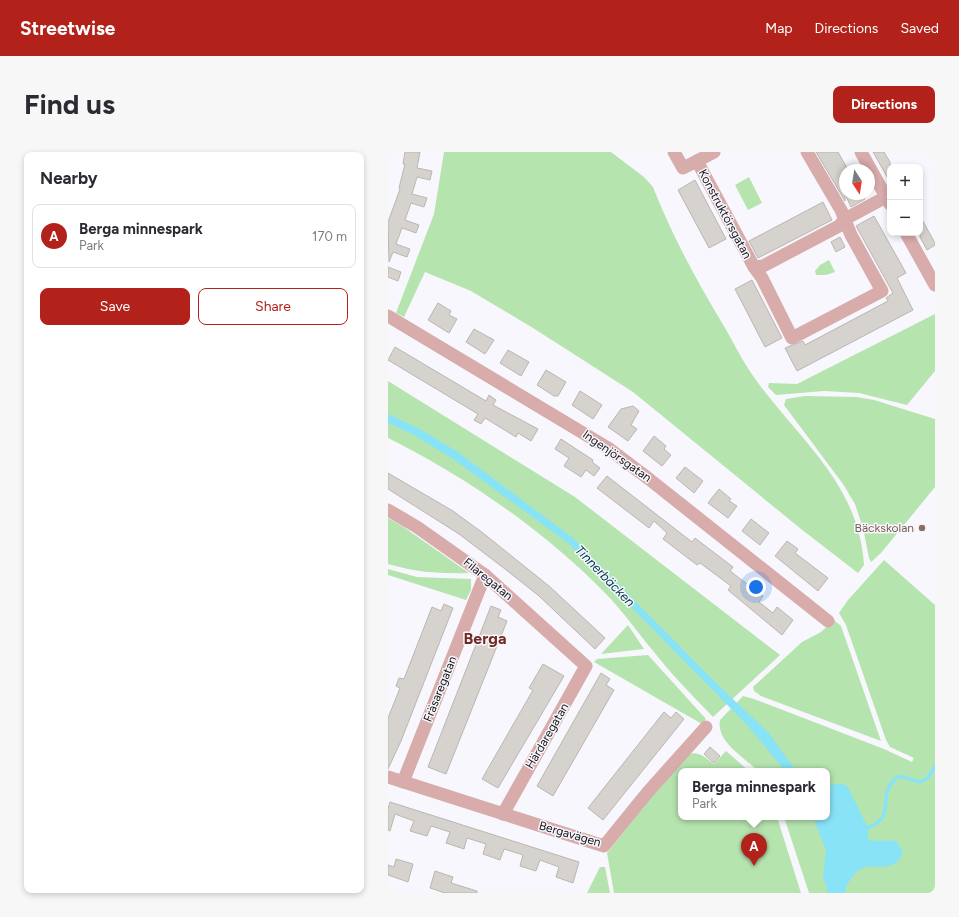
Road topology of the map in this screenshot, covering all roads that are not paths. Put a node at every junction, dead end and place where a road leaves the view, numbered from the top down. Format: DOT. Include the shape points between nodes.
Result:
graph roads {
  1 [pos="674,152"];
  2 [pos="714,152"];
  3 [pos="807,152"];
  4 [pos="861,152"];
  5 [pos="697,161"];
  6 [pos="887,198"];
  7 [pos="887,200"];
  8 [pos="845,219"];
  9 [pos="908,236"];
  10 [pos="754,268"];
  11 [pos="935,285"];
  12 [pos="388,316"];
  13 [pos="388,510"];
  14 [pos="485,574"];
  15 [pos="828,621"];
  16 [pos="579,660"];
  17 [pos="706,727"];
  18 [pos="388,777"];
  19 [pos="403,782"];
  20 [pos="502,814"];
  1 -- 5 [label="street, Konstruktörsgatan" via="683,168"];
  2 -- 5 [label="street, Konstruktörsgatan"];
  3 -- 8 [label="street, Konstruktörsgatan"];
  4 -- 6 [label="street, Konstruktörsgatan"];
  5 -- 10 [label="street, Konstruktörsgatan"];
  7 -- 8 [label="street, Konstruktörsgatan"];
  8 -- 10 [label="street, Konstruktörsgatan" via="833,229 763,266"];
  8 -- 10 [label="street, Konstruktörsgatan" via="882,292 792,338 762,278"];
  9 -- 11 [label="street"];
  12 -- 15 [label="street, Ingenjörsgatan" via="608,448"];
  13 -- 14 [label="street, Filaregatan"];
  14 -- 16 [label="street, Filaregatan"];
  14 -- 19 [label="street, Fräsaregatan"];
  16 -- 20 [label="street, Härdaregatan" via="586,666"];
  17 -- 20 [label="street, Bergavägen" via="604,846"];
  18 -- 19 [label="street, Bergavägen"];
  19 -- 20 [label="street, Bergavägen"];
}
